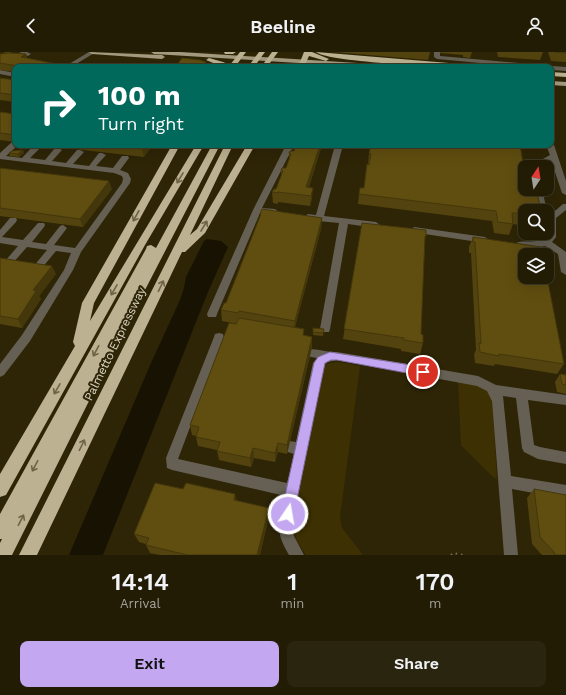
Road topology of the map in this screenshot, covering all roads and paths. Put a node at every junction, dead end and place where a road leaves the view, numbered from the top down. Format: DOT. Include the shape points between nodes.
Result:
graph roads {
  1 [pos="78,52"];
  2 [pos="93,52"];
  3 [pos="154,52"];
  4 [pos="208,52"];
  5 [pos="214,52"];
  6 [pos="262,52"];
  7 [pos="269,52"];
  8 [pos="275,52"];
  9 [pos="319,52"];
  10 [pos="437,52"];
  11 [pos="230,53"];
  12 [pos="242,53"];
  13 [pos="283,53"];
  14 [pos="306,54"];
  15 [pos="21,58"];
  16 [pos="31,60"];
  17 [pos="209,60"];
  18 [pos="330,61"];
  19 [pos="485,62"];
  20 [pos="68,64"];
  21 [pos="70,64"];
  22 [pos="223,64"];
  23 [pos="234,64"];
  24 [pos="253,64"];
  25 [pos="260,64"];
  26 [pos="266,64"];
  27 [pos="275,64"];
  28 [pos="302,64"];
  29 [pos="360,64"];
  30 [pos="374,64"];
  31 [pos="380,64"];
  32 [pos="436,64"];
  33 [pos="507,64"];
  34 [pos="566,65"];
  35 [pos="554,68"];
  36 [pos="559,68"];
  37 [pos="566,69"];
  38 [pos="0,72"];
  39 [pos="12,74"];
  40 [pos="554,74"];
  41 [pos="566,75"];
  42 [pos="554,80"];
  43 [pos="566,81"];
  44 [pos="554,88"];
  45 [pos="566,89"];
  46 [pos="12,147"];
  47 [pos="36,148"];
  48 [pos="174,148"];
  49 [pos="198,148"];
  50 [pos="207,148"];
  51 [pos="214,148"];
  52 [pos="227,148"];
  53 [pos="249,148"];
  54 [pos="288,148"];
  55 [pos="338,148"];
  56 [pos="551,148"];
  57 [pos="58,150"];
  58 [pos="80,152"];
  59 [pos="102,155"];
  60 [pos="554,156"];
  61 [pos="0,157"];
  62 [pos="125,158"];
  63 [pos="21,160"];
  64 [pos="546,160"];
  65 [pos="44,162"];
  66 [pos="66,165"];
  67 [pos="10,168"];
  68 [pos="89,168"];
  69 [pos="113,171"];
  70 [pos="32,172"];
  71 [pos="55,174"];
  72 [pos="79,177"];
  73 [pos="103,180"];
  74 [pos="566,193"];
  75 [pos="566,206"];
  76 [pos="257,210"];
  77 [pos="280,213"];
  78 [pos="296,215"];
  79 [pos="554,216"];
  80 [pos="319,218"];
  81 [pos="13,220"];
  82 [pos="344,221"];
  83 [pos="41,225"];
  84 [pos="383,226"];
  85 [pos="63,228"];
  86 [pos="406,229"];
  87 [pos="0,235"];
  88 [pos="0,240"];
  89 [pos="496,241"];
  90 [pos="546,242"];
  91 [pos="25,243"];
  92 [pos="511,243"];
  93 [pos="51,247"];
  94 [pos="76,251"];
  95 [pos="177,253"];
  96 [pos="9,262"];
  97 [pos="38,267"];
  98 [pos="566,272"];
  99 [pos="212,314"];
  100 [pos="325,329"];
  101 [pos="219,337"];
  102 [pos="310,353"];
  103 [pos="76,355"];
  104 [pos="330,356"];
  105 [pos="2,366"];
  106 [pos="494,390"];
  107 [pos="521,393"];
  108 [pos="566,400"];
  109 [pos="566,458"];
  110 [pos="504,481"];
  111 [pos="0,489"];
  112 [pos="292,491"];
  113 [pos="566,492"];
  114 [pos="0,531"];
  115 [pos="3,555"];
  116 [pos="28,555"];
  117 [pos="297,555"];
  118 [pos="451,555"];
  119 [pos="463,555"];
  120 [pos="511,555"];
  1 -- 20 [label="street"];
  2 -- 17 [label="main road"];
  2 -- 21 [label="street"];
  3 -- 18 [label="main road"];
  4 -- 18 [label="main road"];
  5 -- 11 [label="main road"];
  6 -- 24 [label="highway"];
  7 -- 25 [label="highway"];
  8 -- 26 [label="highway"];
  9 -- 32 [label="highway" via="334,56"];
  10 -- 19 [label="street" via="437,57"];
  11 -- 12 [label="main road"];
  12 -- 14 [label="main road"];
  12 -- 23 [label="highway"];
  13 -- 27 [label="highway"];
  14 -- 18 [label="highway"];
  14 -- 28 [label="highway"];
  15 -- 16 [label="street"];
  17 -- 22 [label="highway"];
  17 -- 23 [label="main road"];
  18 -- 29 [label="main road"];
  18 -- 30 [label="main road"];
  18 -- 31 [label="main road"];
  19 -- 33 [label="street"];
  34 -- 36 [label="street" via="558,65"];
  35 -- 36 [label="street"];
  36 -- 37 [label="street"];
  38 -- 39 [label="street"];
  40 -- 41 [label="highway"];
  42 -- 43 [label="main road"];
  44 -- 45 [label="main road"];
  46 -- 61 [label="street"];
  47 -- 63 [label="street"];
  48 -- 103 [label="highway, one-way" via="88,303"];
  49 -- 103 [label="highway, Palmetto Expressway, one-way"];
  50 -- 114 [label="highway, one-way"];
  115 -- 51 [label="highway, one-way"];
  52 -- 95 [label="highway, Palmetto Expressway"];
  95 -- 53 [label="highway, one-way" via="201,231"];
  54 -- 76 [label="street"];
  55 -- 80 [label="street"];
  56 -- 60 [label="street"];
  57 -- 65 [label="street"];
  58 -- 66 [label="street"];
  59 -- 68 [label="street"];
  60 -- 64 [label="street"];
  60 -- 74 [label="street"];
  61 -- 63 [label="street"];
  62 -- 69 [label="street"];
  63 -- 65 [label="street"];
  63 -- 67 [label="street"];
  65 -- 66 [label="street"];
  65 -- 70 [label="street"];
  66 -- 68 [label="street"];
  66 -- 71 [label="street"];
  68 -- 69 [label="street"];
  68 -- 72 [label="street"];
  69 -- 73 [label="street"];
  69 -- 94 [label="street" via="125,175 126,183"];
  75 -- 79 [label="street"];
  76 -- 77 [label="street"];
  76 -- 99 [label="street"];
  78 -- 80 [label="street"];
  80 -- 82 [label="street"];
  81 -- 87 [label="street"];
  82 -- 84 [label="street"];
  82 -- 100 [label="street"];
  83 -- 91 [label="street"];
  85 -- 93 [label="street"];
  86 -- 89 [label="street"];
  88 -- 91 [label="street"];
  90 -- 92 [label="street" via="539,246"];
  90 -- 98 [label="street" via="562,254"];
  91 -- 93 [label="street"];
  91 -- 96 [label="street"];
  93 -- 94 [label="street"];
  93 -- 97 [label="street"];
  94 -- 105 [label="street" via="68,270 19,349"];
  116 -- 95 [label="highway, Palmetto Expressway, one-way"];
  101 -- 112 [label="street" via="172,458 172,464"];
  102 -- 104 [label="street"];
  103 -- 111 [label="highway, Palmetto Expressway, one-way"];
  104 -- 106 [label="street" via="478,381"];
  104 -- 112 [label="street" via="319,363 295,448"];
  106 -- 107 [label="street"];
  106 -- 110 [label="street" via="498,401"];
  107 -- 108 [label="street"];
  107 -- 109 [label="street" via="528,448 538,453"];
  110 -- 113 [label="street"];
  110 -- 120 [label="street"];
  112 -- 117 [label="street" via="285,526 287,538"];
  118 -- 119 [label="path"];
}
